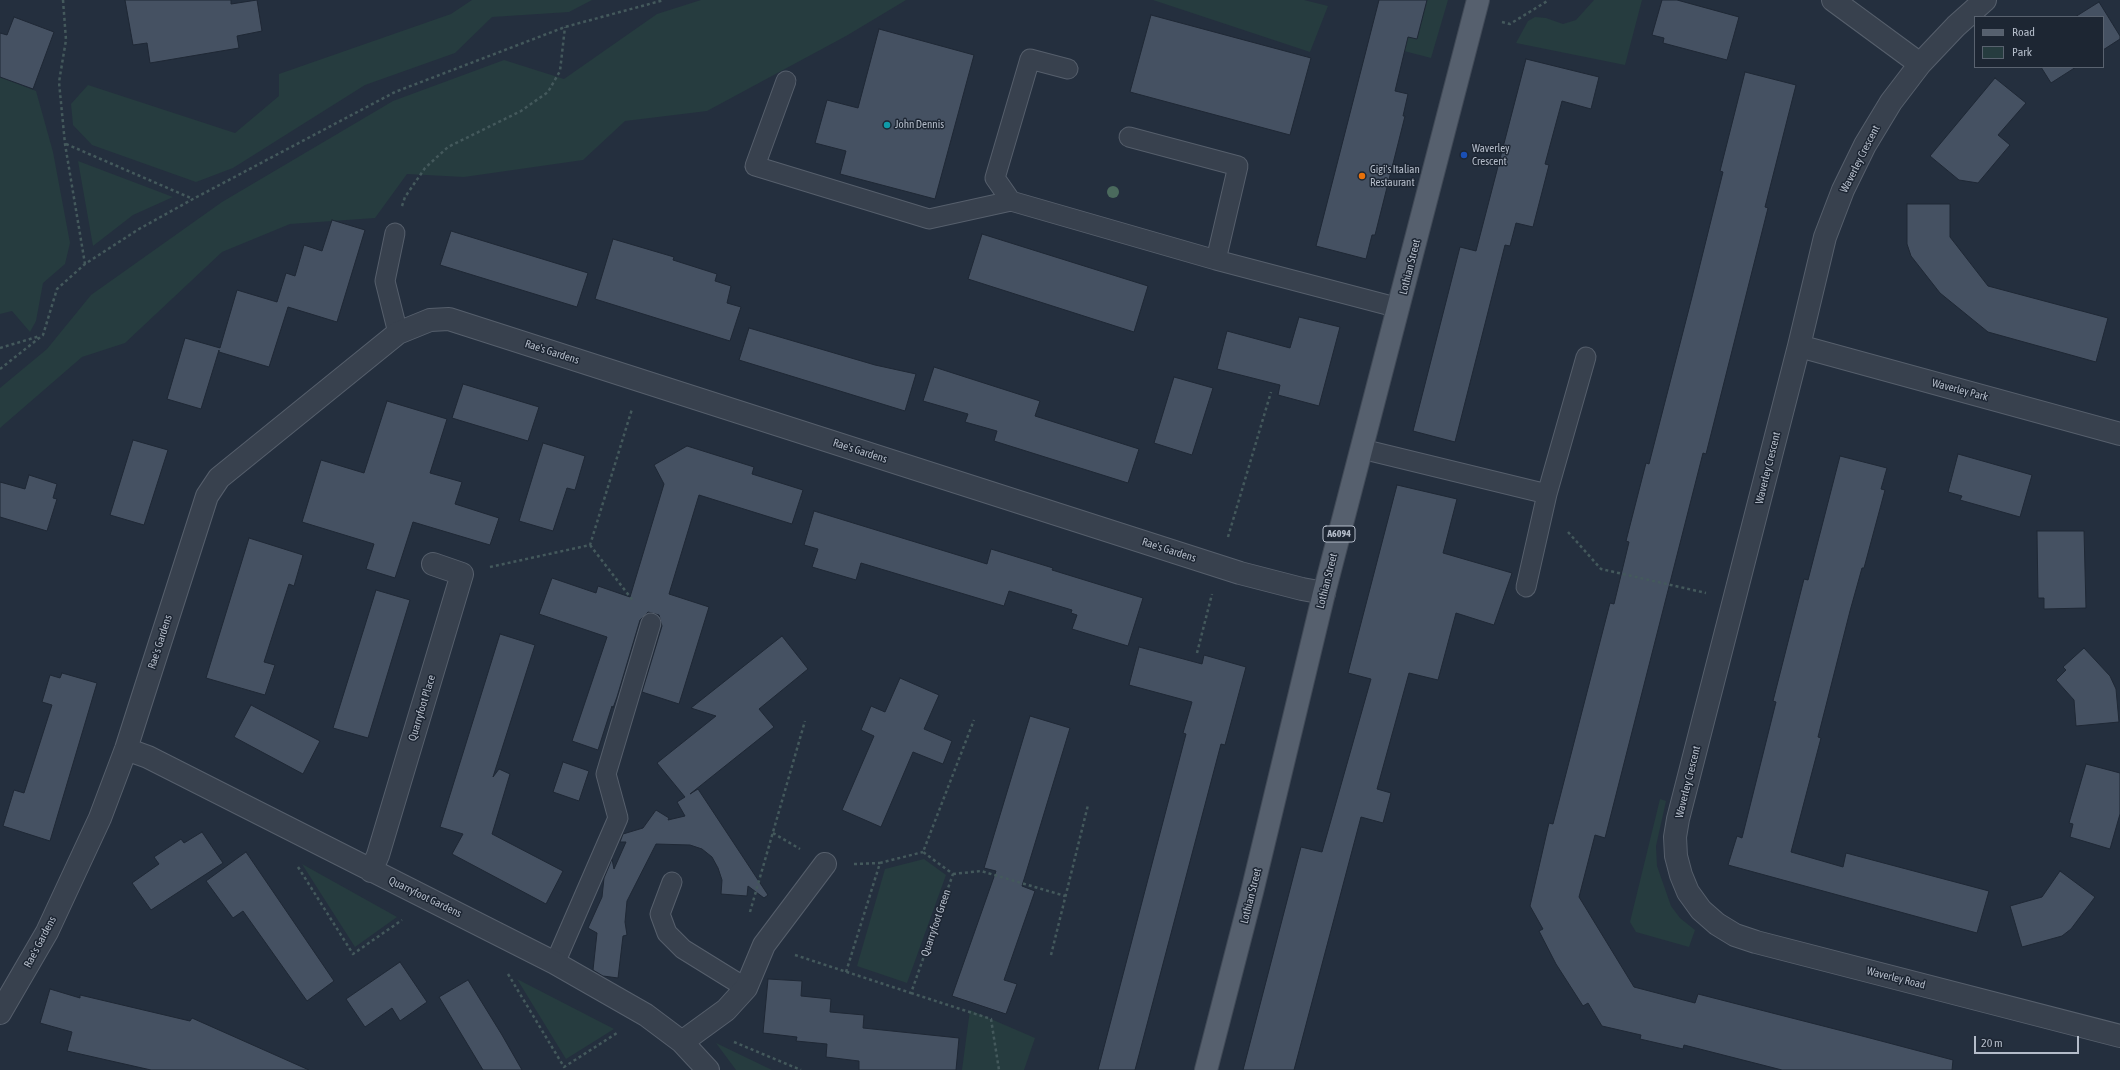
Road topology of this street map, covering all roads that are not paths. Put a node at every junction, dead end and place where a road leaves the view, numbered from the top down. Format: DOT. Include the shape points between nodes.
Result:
graph roads {
  1 [pos="1833,0"];
  2 [pos="1985,0"];
  3 [pos="1477,7"];
  4 [pos="1920,64"];
  5 [pos="1068,69"];
  6 [pos="786,81"];
  7 [pos="1129,137"];
  8 [pos="1011,200"];
  9 [pos="395,233"];
  10 [pos="1216,260"];
  11 [pos="1399,308"];
  12 [pos="398,333"];
  13 [pos="1799,346"];
  14 [pos="1586,357"];
  15 [pos="2120,434"];
  16 [pos="1362,449"];
  17 [pos="1546,500"];
  18 [pos="433,564"];
  19 [pos="1526,587"];
  20 [pos="1324,593"];
  21 [pos="651,623"];
  22 [pos="126,749"];
  23 [pos="825,864"];
  24 [pos="371,871"];
  25 [pos="672,882"];
  26 [pos="1688,892"];
  27 [pos="555,964"];
  28 [pos="746,988"];
  29 [pos="0,1012"];
  30 [pos="2120,1036"];
  31 [pos="682,1042"];
  32 [pos="708,1070"];
  33 [pos="1206,1070"];
  1 -- 4 [label="street"];
  2 -- 4 [label="street, Waverley Crescent"];
  3 -- 11 [label="main road, Lothian Street / A6094"];
  4 -- 13 [label="street, Waverley Crescent" via="1891,102 1865,145 1843,190 1825,237"];
  5 -- 8 [label="lane" via="1030,59 995,178"];
  6 -- 8 [label="lane" via="755,166 929,219"];
  7 -- 10 [label="lane" via="1238,166"];
  8 -- 10 [label="lane"];
  9 -- 12 [label="lane" via="385,281"];
  10 -- 11 [label="lane"];
  11 -- 16 [label="main road, Lothian Street / A6094"];
  12 -- 20 [label="street, Rae's Gardens" via="430,320 449,319 1219,566"];
  12 -- 22 [label="street, Rae's Gardens" via="220,478 207,496"];
  13 -- 15 [label="street, Waverley Park"];
  13 -- 26 [label="street, Waverley Crescent" via="1678,819 1675,837 1676,856 1680,875"];
  14 -- 17 [label="lane"];
  16 -- 17 [label="lane"];
  16 -- 20 [label="main road, Lothian Street / A6094"];
  17 -- 19 [label="lane"];
  18 -- 24 [label="street, Quarryfoot Place" via="462,574 378,855"];
  20 -- 33 [label="main road, Lothian Street / A6094"];
  21 -- 27 [label="lane" via="606,774 618,818"];
  22 -- 24 [label="street, Quarryfoot Gardens" via="148,757"];
  22 -- 29 [label="street, Rae's Gardens" via="100,818 47,932"];
  23 -- 28 [label="street" via="764,944"];
  24 -- 27 [label="street, Quarryfoot Gardens"];
  25 -- 28 [label="lane" via="660,914 667,933 683,949"];
  26 -- 30 [label="street, Waverley Road" via="1701,910 1717,924 1735,935 1756,942"];
  27 -- 31 [label="street, Quarryfoot Gardens" via="646,1015"];
  28 -- 31 [label="street" via="726,1010"];
  31 -- 32 [label="street, Quarryfoot Gardens"];
}
